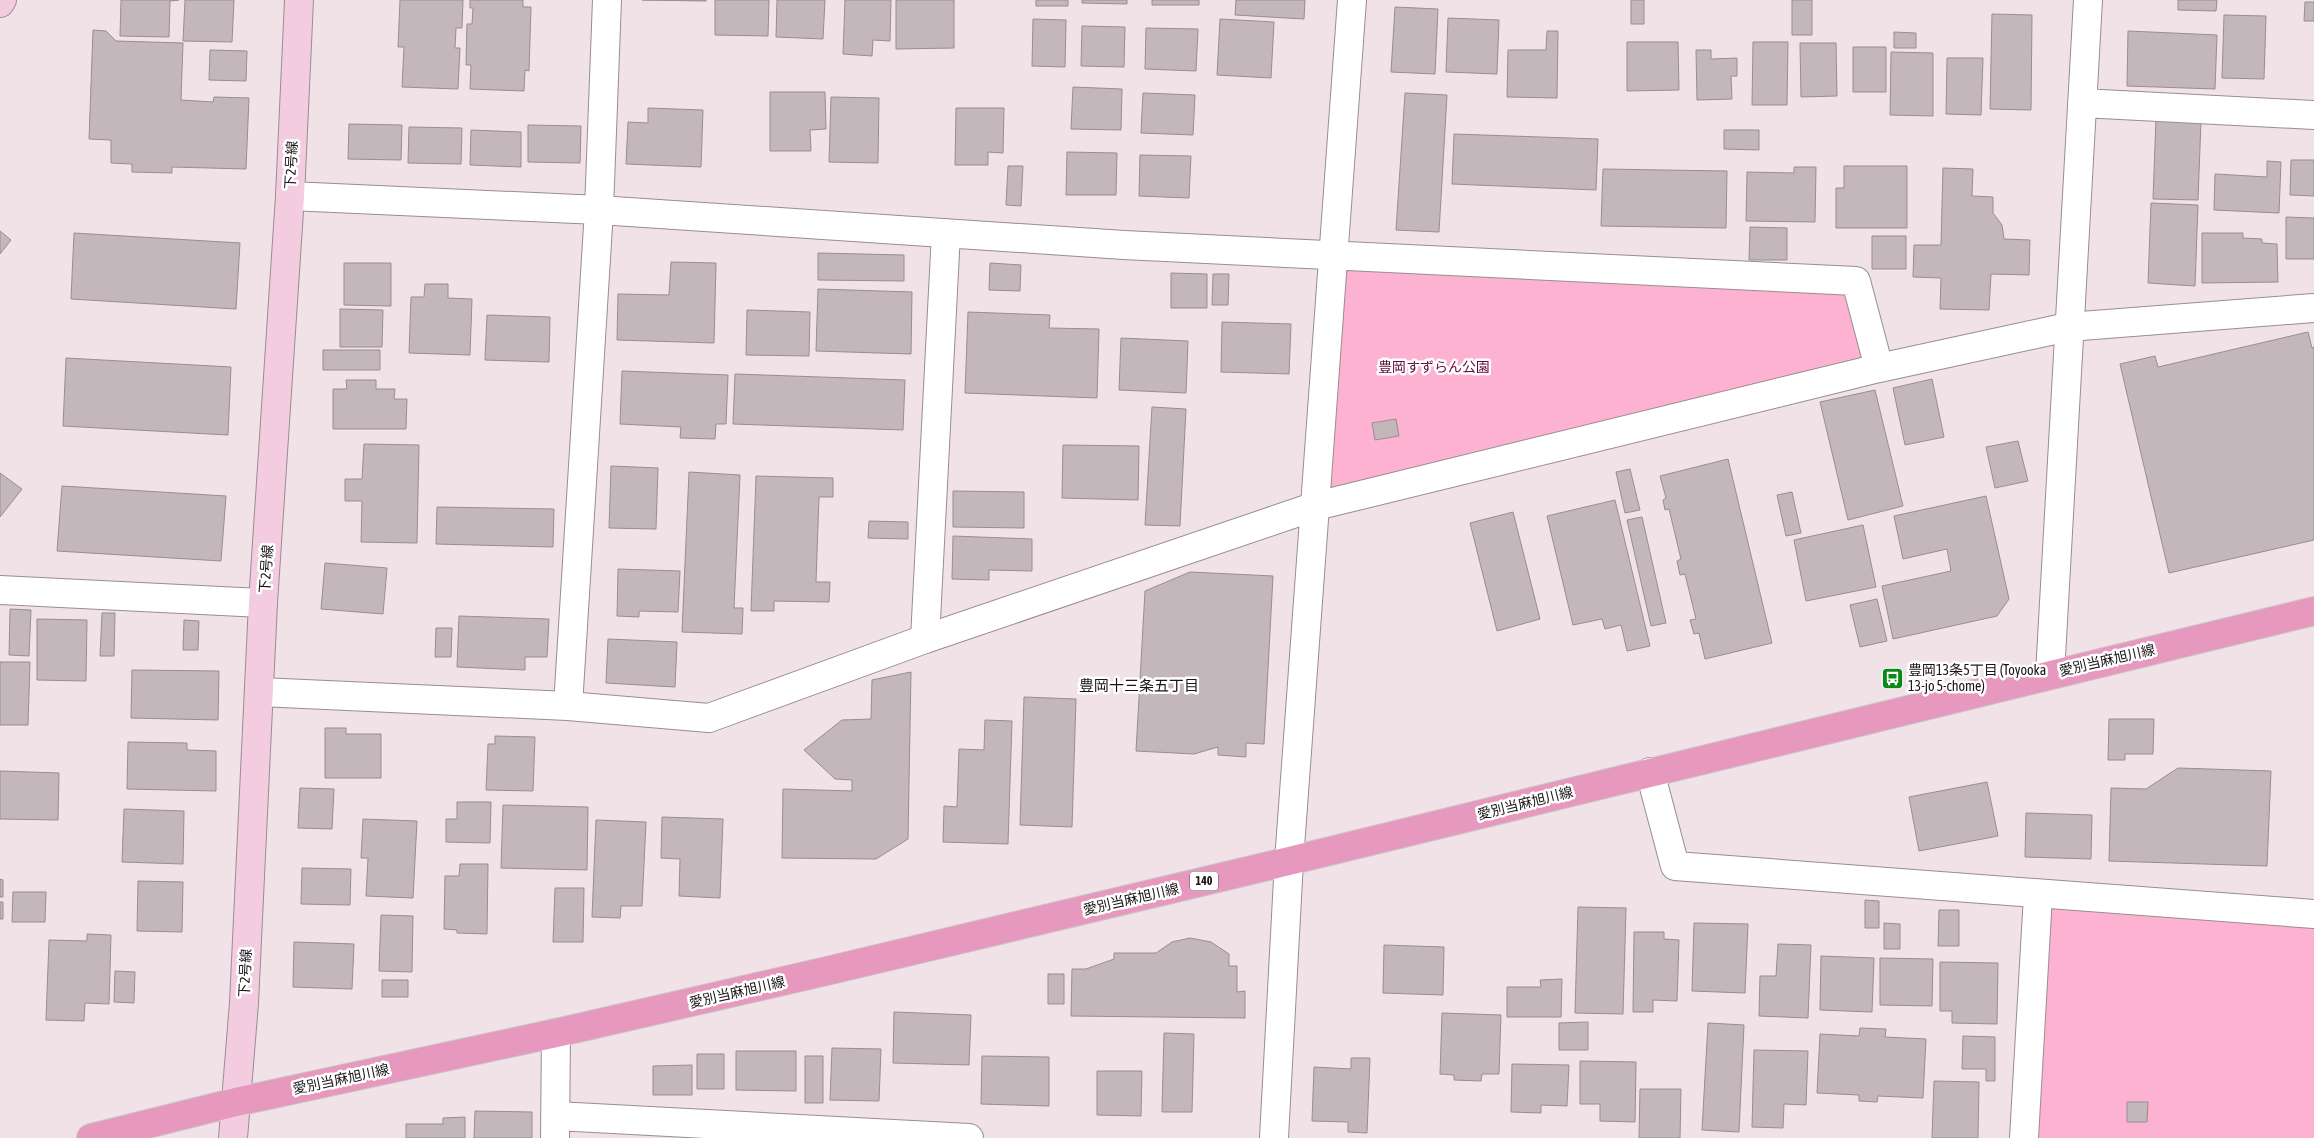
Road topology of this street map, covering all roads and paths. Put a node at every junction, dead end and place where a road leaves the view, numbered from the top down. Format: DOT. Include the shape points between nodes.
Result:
graph roads {
  1 [pos="2,0"];
  2 [pos="299,0"];
  3 [pos="607,0"];
  4 [pos="1352,0"];
  5 [pos="2088,0"];
  6 [pos="0,3"];
  7 [pos="2082,103"];
  8 [pos="2314,115"];
  9 [pos="290,196"];
  10 [pos="599,210"];
  11 [pos="946,233"];
  12 [pos="1335,255"];
  13 [pos="2314,308"];
  14 [pos="2068,327"];
  15 [pos="1879,368"];
  16 [pos="1316,506"];
  17 [pos="0,590"];
  18 [pos="263,603"];
  19 [pos="2314,611"];
  20 [pos="925,639"];
  21 [pos="2050,674"];
  22 [pos="260,692"];
  23 [pos="568,706"];
  24 [pos="1650,772"];
  25 [pos="1289,861"];
  26 [pos="2038,895"];
  27 [pos="2314,914"];
  28 [pos="556,1034"];
  29 [pos="236,1102"];
  30 [pos="555,1127"];
  31 [pos="91,1138"];
  32 [pos="233,1138"];
  33 [pos="969,1138"];
  34 [pos="1274,1138"];
  35 [pos="2024,1138"];
  1 -- 6 [label="street"];
  2 -- 9 [label="street, 下2号線"];
  3 -- 10 [label="street"];
  4 -- 12 [label="street"];
  5 -- 7 [label="street"];
  7 -- 8 [label="street"];
  7 -- 14 [label="street"];
  9 -- 10 [label="street"];
  9 -- 18 [label="street, 下2号線"];
  10 -- 11 [label="street"];
  10 -- 23 [label="street"];
  11 -- 12 [label="street"];
  11 -- 20 [label="street"];
  12 -- 15 [label="street" via="1856,281"];
  12 -- 16 [label="street"];
  13 -- 14 [label="street"];
  14 -- 15 [label="street"];
  14 -- 21 [label="street"];
  15 -- 16 [label="street"];
  16 -- 20 [label="street"];
  16 -- 25 [label="street"];
  17 -- 18 [label="street"];
  18 -- 22 [label="street, 下2号線"];
  19 -- 21 [label="main road, 愛別当麻旭川線 / 140"];
  20 -- 23 [label="street" via="709,718"];
  21 -- 24 [label="main road, 愛別当麻旭川線 / 140"];
  22 -- 23 [label="street"];
  22 -- 29 [label="street, 下2号線"];
  24 -- 25 [label="main road, 愛別当麻旭川線 / 140"];
  24 -- 26 [label="street" via="1675,866"];
  25 -- 28 [label="main road, 愛別当麻旭川線 / 140"];
  25 -- 34 [label="street"];
  26 -- 27 [label="street"];
  26 -- 35 [label="street"];
  28 -- 29 [label="main road, 愛別当麻旭川線 / 140"];
  28 -- 30 [label="street"];
  29 -- 31 [label="main road, 愛別当麻旭川線 / 140"];
  29 -- 32 [label="street, 下2号線"];
  30 -- 33 [label="street"];
}
